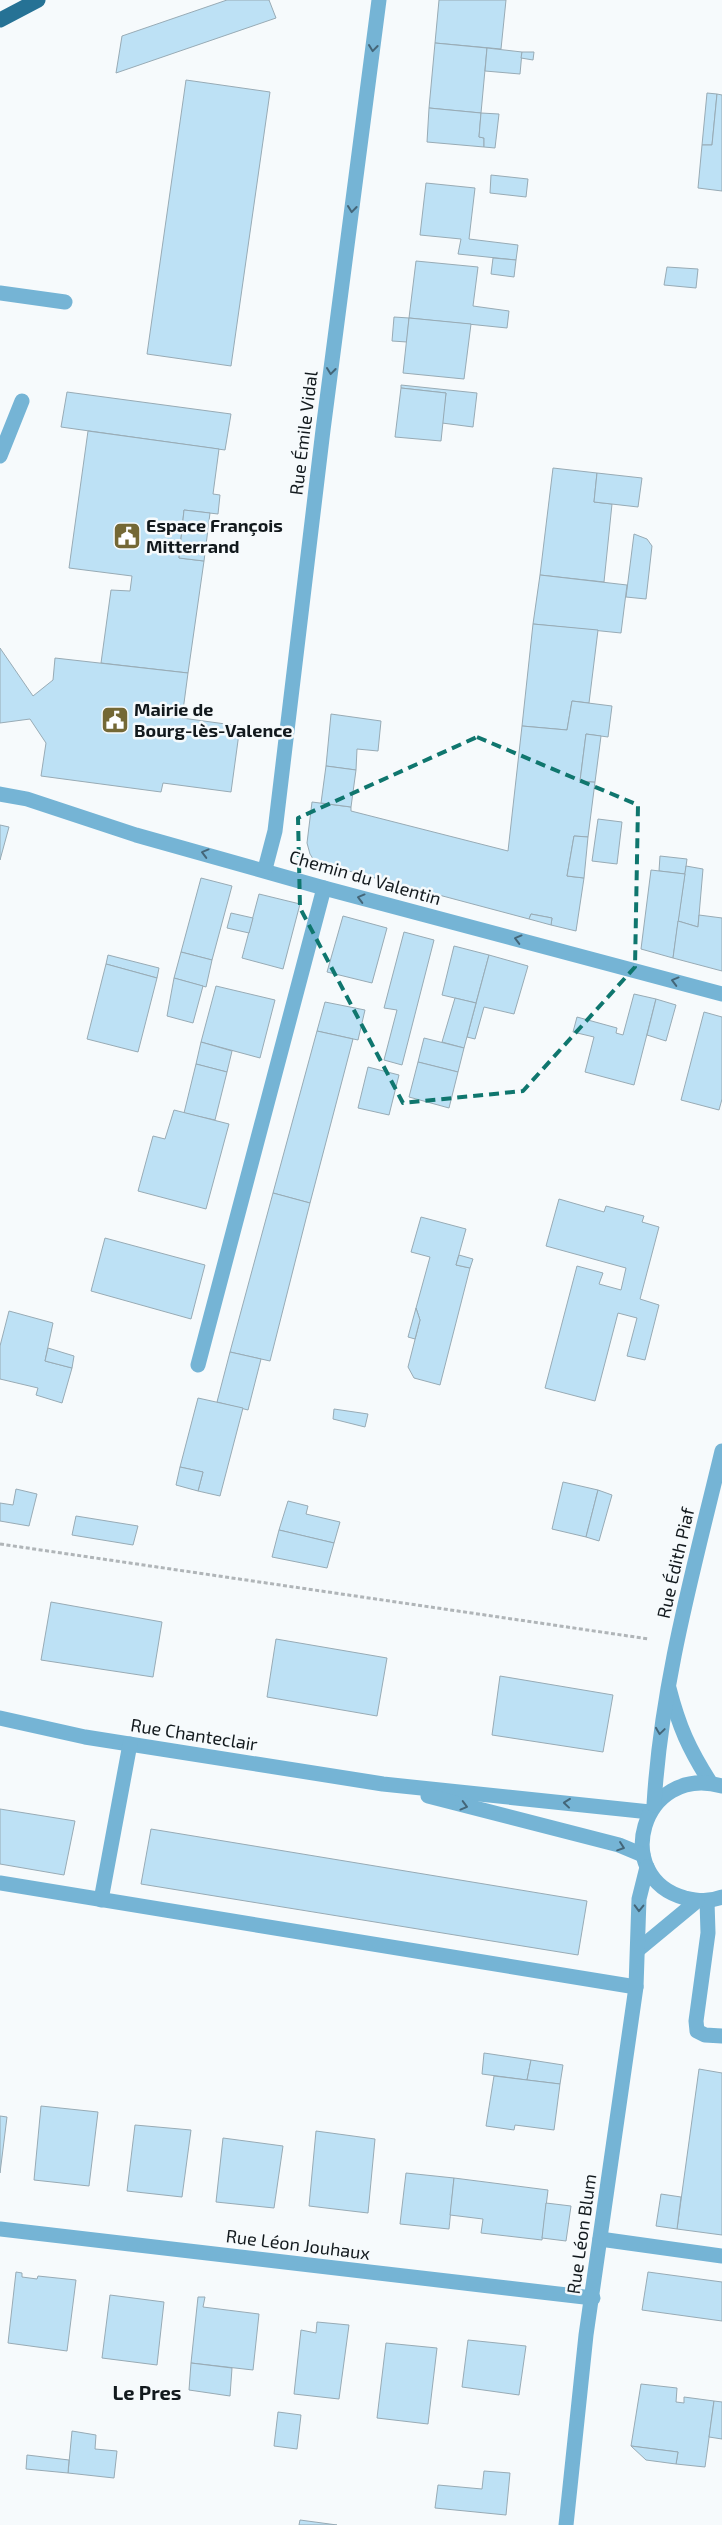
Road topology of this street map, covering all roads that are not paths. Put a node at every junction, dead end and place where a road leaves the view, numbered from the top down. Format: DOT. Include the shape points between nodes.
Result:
graph roads {
  1 [pos="38,0"];
  2 [pos="379,0"];
  3 [pos="0,20"];
  4 [pos="0,293"];
  5 [pos="65,302"];
  6 [pos="22,401"];
  7 [pos="0,456"];
  8 [pos="0,794"];
  9 [pos="265,869"];
  10 [pos="324,888"];
  11 [pos="722,994"];
  12 [pos="198,1365"];
  13 [pos="722,1451"];
  14 [pos="668,1683"];
  15 [pos="0,1718"];
  16 [pos="130,1744"];
  17 [pos="383,1784"];
  18 [pos="716,1784"];
  19 [pos="652,1808"];
  20 [pos="645,1861"];
  21 [pos="0,1883"];
  22 [pos="101,1900"];
  23 [pos="709,1900"];
  24 [pos="639,1949"];
  25 [pos="636,1987"];
  26 [pos="722,2036"];
  27 [pos="0,2229"];
  28 [pos="600,2239"];
  29 [pos="722,2256"];
  30 [pos="593,2298"];
  31 [pos="566,2525"];
  1 -- 3 [label="main road"];
  2 -- 9 [label="street, Rue Émile Vidal, one-way" via="275,831"];
  4 -- 5 [label="street"];
  6 -- 7 [label="street"];
  9 -- 8 [label="street, Chemin du Valentin, one-way" via="136,835 27,799"];
  9 -- 10 [label="street, Chemin du Valentin"];
  11 -- 10 [label="street, Chemin du Valentin, one-way"];
  10 -- 12 [label="street"];
  13 -- 14 [label="street, Rue Édith Piaf"];
  14 -- 18 [label="street, Rue Édith Piaf" via="678,1726 693,1756"];
  14 -- 19 [label="street, Rue Édith Piaf, one-way"];
  15 -- 16 [label="street, Rue Chanteclair"];
  16 -- 17 [label="street, Rue Chanteclair"];
  16 -- 22 [label="street"];
  19 -- 17 [label="street, Rue Chanteclair, one-way"];
  17 -- 20 [label="street, Rue Chanteclair, one-way" via="619,1846"];
  18 -- 19 [label="street" via="689,1782 670,1790"];
  19 -- 20 [label="street, Rue Édith Piaf" via="642,1838"];
  20 -- 23 [label="street" via="659,1884 676,1896"];
  20 -- 24 [label="street, Rue Léon Blum, one-way" via="639,1900"];
  21 -- 22 [label="street"];
  22 -- 25 [label="street"];
  23 -- 24 [label="street"];
  23 -- 26 [label="street" via="708,1934 696,2021 697,2031"];
  24 -- 25 [label="street, Rue Léon Blum"];
  25 -- 28 [label="street, Rue Léon Blum"];
  27 -- 30 [label="street, Rue Léon Jouhaux"];
  28 -- 29 [label="street"];
  28 -- 30 [label="street, Rue Léon Blum"];
  30 -- 31 [label="street, Rue Léon Blum" via="586,2335"];
}
